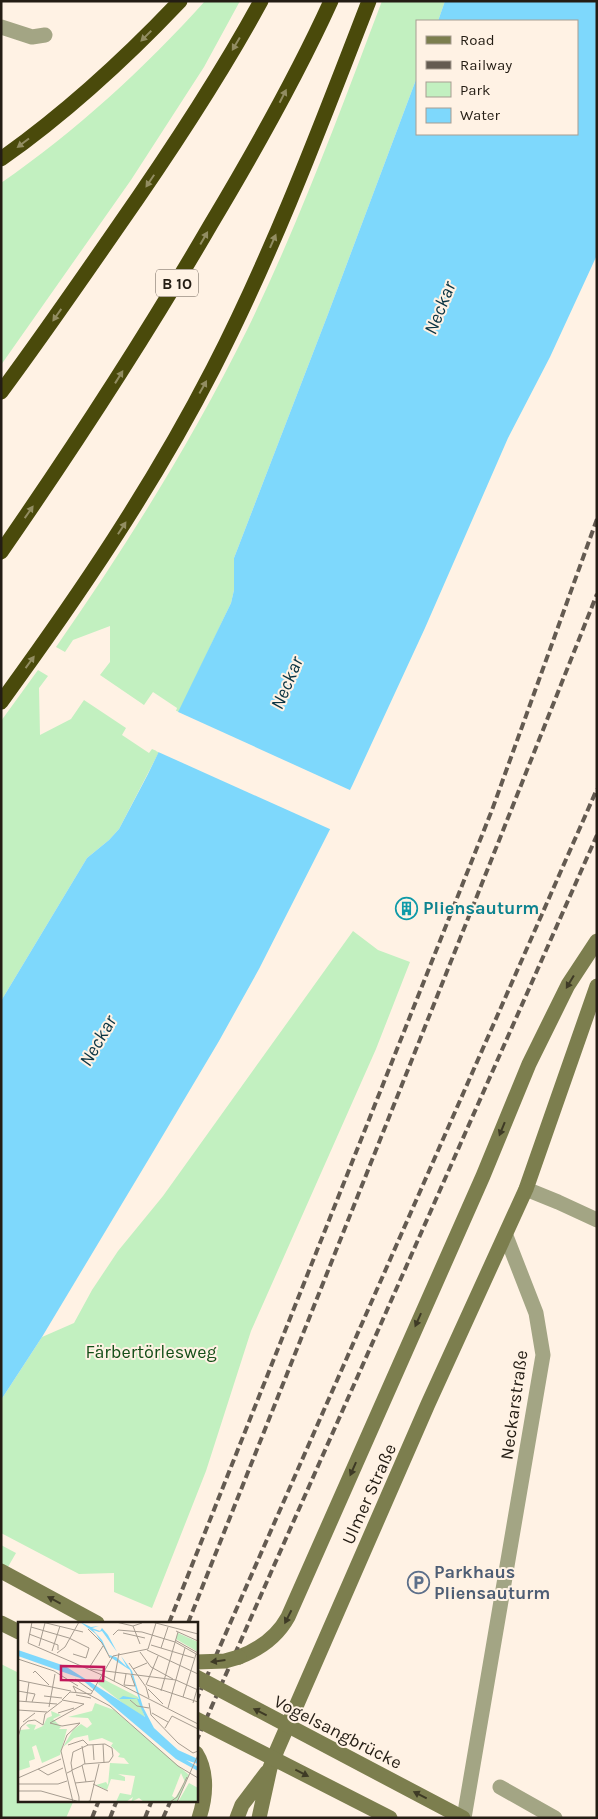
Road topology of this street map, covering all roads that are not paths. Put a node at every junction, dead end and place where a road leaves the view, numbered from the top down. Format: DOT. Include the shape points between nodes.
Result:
graph roads {
  1 [pos="180,1"];
  2 [pos="261,1"];
  3 [pos="331,1"];
  4 [pos="369,1"];
  5 [pos="1,27"];
  6 [pos="45,35"];
  7 [pos="1,159"];
  8 [pos="1,392"];
  9 [pos="1,552"];
  10 [pos="1,702"];
  11 [pos="597,941"];
  12 [pos="597,986"];
  13 [pos="592,1013"];
  14 [pos="526,1190"];
  15 [pos="597,1220"];
  16 [pos="506,1236"];
  17 [pos="1,1571"];
  18 [pos="95,1622"];
  19 [pos="1,1623"];
  20 [pos="18,1632"];
  21 [pos="198,1662"];
  22 [pos="198,1678"];
  23 [pos="198,1720"];
  24 [pos="198,1758"];
  25 [pos="270,1768"];
  26 [pos="500,1787"];
  27 [pos="199,1818"];
  28 [pos="237,1818"];
  29 [pos="259,1818"];
  30 [pos="390,1818"];
  31 [pos="463,1818"];
  32 [pos="555,1818"];
  1 -- 7 [label="highway, one-way" via="129,53"];
  2 -- 8 [label="highway, one-way" via="148,183"];
  9 -- 3 [label="highway, B 10, one-way" via="115,383 177,284 275,112"];
  10 -- 4 [label="highway, one-way" via="126,522 213,369 283,219"];
  5 -- 6 [label="street" via="32,37"];
  11 -- 21 [label="main road, one-way, bridge" via="568,985 529,1064 483,1176 282,1627 250,1653 225,1661"];
  12 -- 13 [label="main road"];
  13 -- 14 [label="main road"];
  14 -- 15 [label="street"];
  14 -- 16 [label="main road"];
  16 -- 25 [label="main road, Ulmer Straße" via="428,1404"];
  16 -- 31 [label="street, Neckarstraße" via="536,1313 543,1354"];
  18 -- 17 [label="main road, one-way"];
  19 -- 20 [label="main road"];
  31 -- 22 [label="main road, Vogelsangbrücke, one-way, bridge"];
  23 -- 30 [label="main road, one-way, bridge"];
  24 -- 27 [label="main road" via="205,1787"];
  25 -- 28 [label="main road, Ulmer Straße" via="242,1805"];
  25 -- 29 [label="main road, Ulmer Straße"];
  26 -- 32 [label="street"];
}
